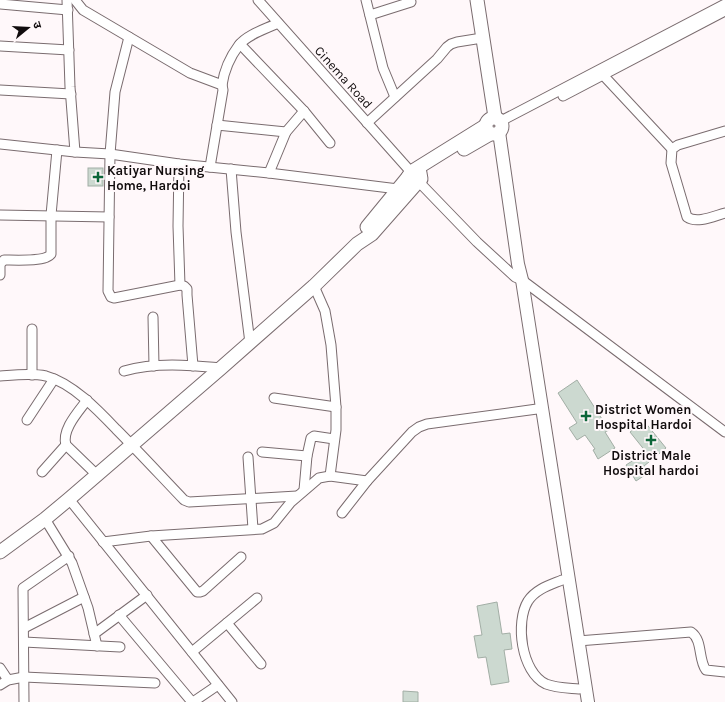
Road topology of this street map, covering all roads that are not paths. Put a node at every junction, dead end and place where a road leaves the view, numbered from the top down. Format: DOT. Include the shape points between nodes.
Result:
graph roads {
  1 [pos="67,0"];
  2 [pos="76,0"];
  3 [pos="83,0"];
  4 [pos="258,0"];
  5 [pos="366,0"];
  6 [pos="477,0"];
  7 [pos="411,2"];
  8 [pos="0,4"];
  9 [pos="725,4"];
  10 [pos="68,10"];
  11 [pos="725,11"];
  12 [pos="370,15"];
  13 [pos="278,23"];
  14 [pos="129,37"];
  15 [pos="482,38"];
  16 [pos="240,44"];
  17 [pos="0,46"];
  18 [pos="69,50"];
  19 [pos="603,75"];
  20 [pos="222,85"];
  21 [pos="0,90"];
  22 [pos="71,94"];
  23 [pos="395,97"];
  24 [pos="304,111"];
  25 [pos="367,123"];
  26 [pos="217,125"];
  27 [pos="495,126"];
  28 [pos="725,131"];
  29 [pos="286,132"];
  30 [pos="330,143"];
  31 [pos="0,144"];
  32 [pos="672,149"];
  33 [pos="57,150"];
  34 [pos="75,152"];
  35 [pos="110,154"];
  36 [pos="179,164"];
  37 [pos="210,167"];
  38 [pos="231,169"];
  39 [pos="269,173"];
  40 [pos="415,177"];
  41 [pos="398,188"];
  42 [pos="725,212"];
  43 [pos="0,215"];
  44 [pos="52,215"];
  45 [pos="110,217"];
  46 [pos="357,244"];
  47 [pos="0,275"];
  48 [pos="518,278"];
  49 [pos="180,286"];
  50 [pos="314,286"];
  51 [pos="153,317"];
  52 [pos="32,329"];
  53 [pos="250,343"];
  54 [pos="154,366"];
  55 [pos="192,366"];
  56 [pos="221,368"];
  57 [pos="124,371"];
  58 [pos="32,375"];
  59 [pos="0,376"];
  60 [pos="54,379"];
  61 [pos="274,398"];
  62 [pos="87,400"];
  63 [pos="336,407"];
  64 [pos="537,409"];
  65 [pos="27,420"];
  66 [pos="725,432"];
  67 [pos="334,439"];
  68 [pos="66,444"];
  69 [pos="132,445"];
  70 [pos="262,452"];
  71 [pos="307,456"];
  72 [pos="248,457"];
  73 [pos="42,472"];
  74 [pos="98,475"];
  75 [pos="330,476"];
  76 [pos="367,481"];
  77 [pos="301,493"];
  78 [pos="69,499"];
  79 [pos="250,499"];
  80 [pos="342,513"];
  81 [pos="45,519"];
  82 [pos="253,529"];
  83 [pos="151,536"];
  84 [pos="103,542"];
  85 [pos="0,552"];
  86 [pos="69,556"];
  87 [pos="241,557"];
  88 [pos="562,580"];
  89 [pos="147,595"];
  90 [pos="84,597"];
  91 [pos="257,598"];
  92 [pos="119,615"];
  93 [pos="227,623"];
  94 [pos="24,628"];
  95 [pos="94,634"];
  96 [pos="578,641"];
  97 [pos="24,642"];
  98 [pos="97,646"];
  99 [pos="120,647"];
  100 [pos="192,652"];
  101 [pos="261,664"];
  102 [pos="0,668"];
  103 [pos="725,672"];
  104 [pos="24,677"];
  105 [pos="8,680"];
  106 [pos="155,683"];
  107 [pos="0,685"];
  108 [pos="218,685"];
  109 [pos="579,689"];
  110 [pos="24,702"];
  111 [pos="193,702"];
  112 [pos="232,702"];
  113 [pos="581,702"];
  114 [pos="588,702"];
  1 -- 10 [label="street"];
  2 -- 3 [label="street"];
  2 -- 14 [label="street" via="83,10"];
  4 -- 13 [label="street, Cinema Road"];
  5 -- 12 [label="street"];
  6 -- 15 [label="highway"];
  7 -- 12 [label="street"];
  8 -- 10 [label="street"];
  9 -- 27 [label="street"];
  10 -- 18 [label="street"];
  11 -- 19 [label="street"];
  12 -- 23 [label="street" via="383,68"];
  13 -- 16 [label="street"];
  13 -- 25 [label="street, Cinema Road"];
  14 -- 20 [label="street" via="190,73"];
  14 -- 35 [label="street" via="115,92"];
  15 -- 23 [label="street" via="457,42 446,47 437,59"];
  15 -- 27 [label="highway"];
  16 -- 20 [label="street" via="224,71"];
  16 -- 24 [label="street"];
  17 -- 18 [label="street"];
  18 -- 22 [label="street"];
  19 -- 27 [label="street"];
  19 -- 32 [label="street"];
  20 -- 26 [label="street"];
  21 -- 22 [label="street"];
  22 -- 34 [label="street"];
  23 -- 25 [label="street"];
  24 -- 29 [label="street"];
  24 -- 30 [label="street"];
  25 -- 40 [label="street, Cinema Road"];
  26 -- 29 [label="street"];
  26 -- 37 [label="street"];
  27 -- 40 [label="highway"];
  27 -- 48 [label="main road" via="518,264"];
  28 -- 32 [label="street"];
  29 -- 39 [label="street"];
  31 -- 33 [label="street"];
  32 -- 42 [label="street" via="671,163 687,217 698,220"];
  33 -- 34 [label="street"];
  33 -- 44 [label="street"];
  34 -- 35 [label="street"];
  35 -- 36 [label="street"];
  35 -- 45 [label="street"];
  36 -- 37 [label="street"];
  36 -- 49 [label="street"];
  37 -- 38 [label="street"];
  38 -- 39 [label="street"];
  38 -- 53 [label="street"];
  39 -- 41 [label="street"];
  40 -- 41 [label="highway"];
  40 -- 46 [label="highway" via="372,234"];
  40 -- 48 [label="street, Cinema Road" via="477,242"];
  41 -- 46 [label="highway" via="366,227"];
  43 -- 44 [label="street"];
  44 -- 45 [label="street"];
  44 -- 47 [label="street" via="50,257 4,260 0,264"];
  45 -- 49 [label="street" via="108,291 111,297"];
  46 -- 50 [label="highway"];
  48 -- 64 [label="main road"];
  48 -- 66 [label="street, Cinema Road"];
  48 -- 96 [label="main road"];
  49 -- 55 [label="street" via="187,289"];
  50 -- 53 [label="highway"];
  50 -- 63 [label="street" via="325,312 328,327"];
  51 -- 54 [label="street"];
  52 -- 58 [label="street"];
  53 -- 56 [label="highway"];
  54 -- 55 [label="street"];
  54 -- 57 [label="street"];
  55 -- 56 [label="street"];
  56 -- 69 [label="highway"];
  58 -- 59 [label="street"];
  58 -- 60 [label="street"];
  60 -- 62 [label="street"];
  60 -- 65 [label="street"];
  61 -- 63 [label="street"];
  62 -- 68 [label="street" via="66,432"];
  62 -- 69 [label="street"];
  63 -- 67 [label="street"];
  64 -- 76 [label="street" via="427,424 412,432"];
  64 -- 88 [label="main road"];
  67 -- 71 [label="street" via="314,436 311,438"];
  67 -- 75 [label="street"];
  68 -- 73 [label="street"];
  68 -- 74 [label="street"];
  69 -- 74 [label="highway"];
  69 -- 79 [label="street" via="184,500 189,502"];
  70 -- 71 [label="street"];
  71 -- 77 [label="street"];
  72 -- 79 [label="street"];
  74 -- 78 [label="highway"];
  75 -- 76 [label="street"];
  75 -- 77 [label="street" via="319,478"];
  76 -- 80 [label="street"];
  77 -- 79 [label="street"];
  77 -- 82 [label="street" via="270,526"];
  78 -- 81 [label="highway"];
  78 -- 84 [label="street"];
  79 -- 82 [label="street"];
  81 -- 85 [label="highway"];
  81 -- 86 [label="street"];
  82 -- 83 [label="street"];
  83 -- 84 [label="street"];
  83 -- 87 [label="street" via="197,592 203,591"];
  84 -- 89 [label="street"];
  86 -- 90 [label="street"];
  86 -- 94 [label="street" via="23,588"];
  88 -- 109 [label="main road"];
  88 -- 109 [label="street" via="536,592 529,600 524,611 521,634 529,668 538,679 552,686"];
  89 -- 92 [label="street"];
  89 -- 100 [label="street"];
  90 -- 94 [label="street"];
  90 -- 95 [label="street"];
  91 -- 93 [label="street"];
  92 -- 95 [label="street"];
  92 -- 111 [label="street"];
  93 -- 100 [label="street"];
  93 -- 101 [label="street"];
  94 -- 97 [label="street"];
  95 -- 98 [label="street"];
  96 -- 103 [label="street" via="691,632 695,634 706,670"];
  96 -- 114 [label="main road"];
  97 -- 98 [label="street"];
  97 -- 104 [label="street"];
  98 -- 99 [label="street"];
  100 -- 108 [label="street"];
  102 -- 105 [label="street"];
  104 -- 105 [label="street"];
  104 -- 106 [label="street"];
  104 -- 110 [label="street"];
  105 -- 107 [label="street"];
  108 -- 111 [label="street"];
  108 -- 112 [label="street"];
  109 -- 113 [label="main road"];
}
